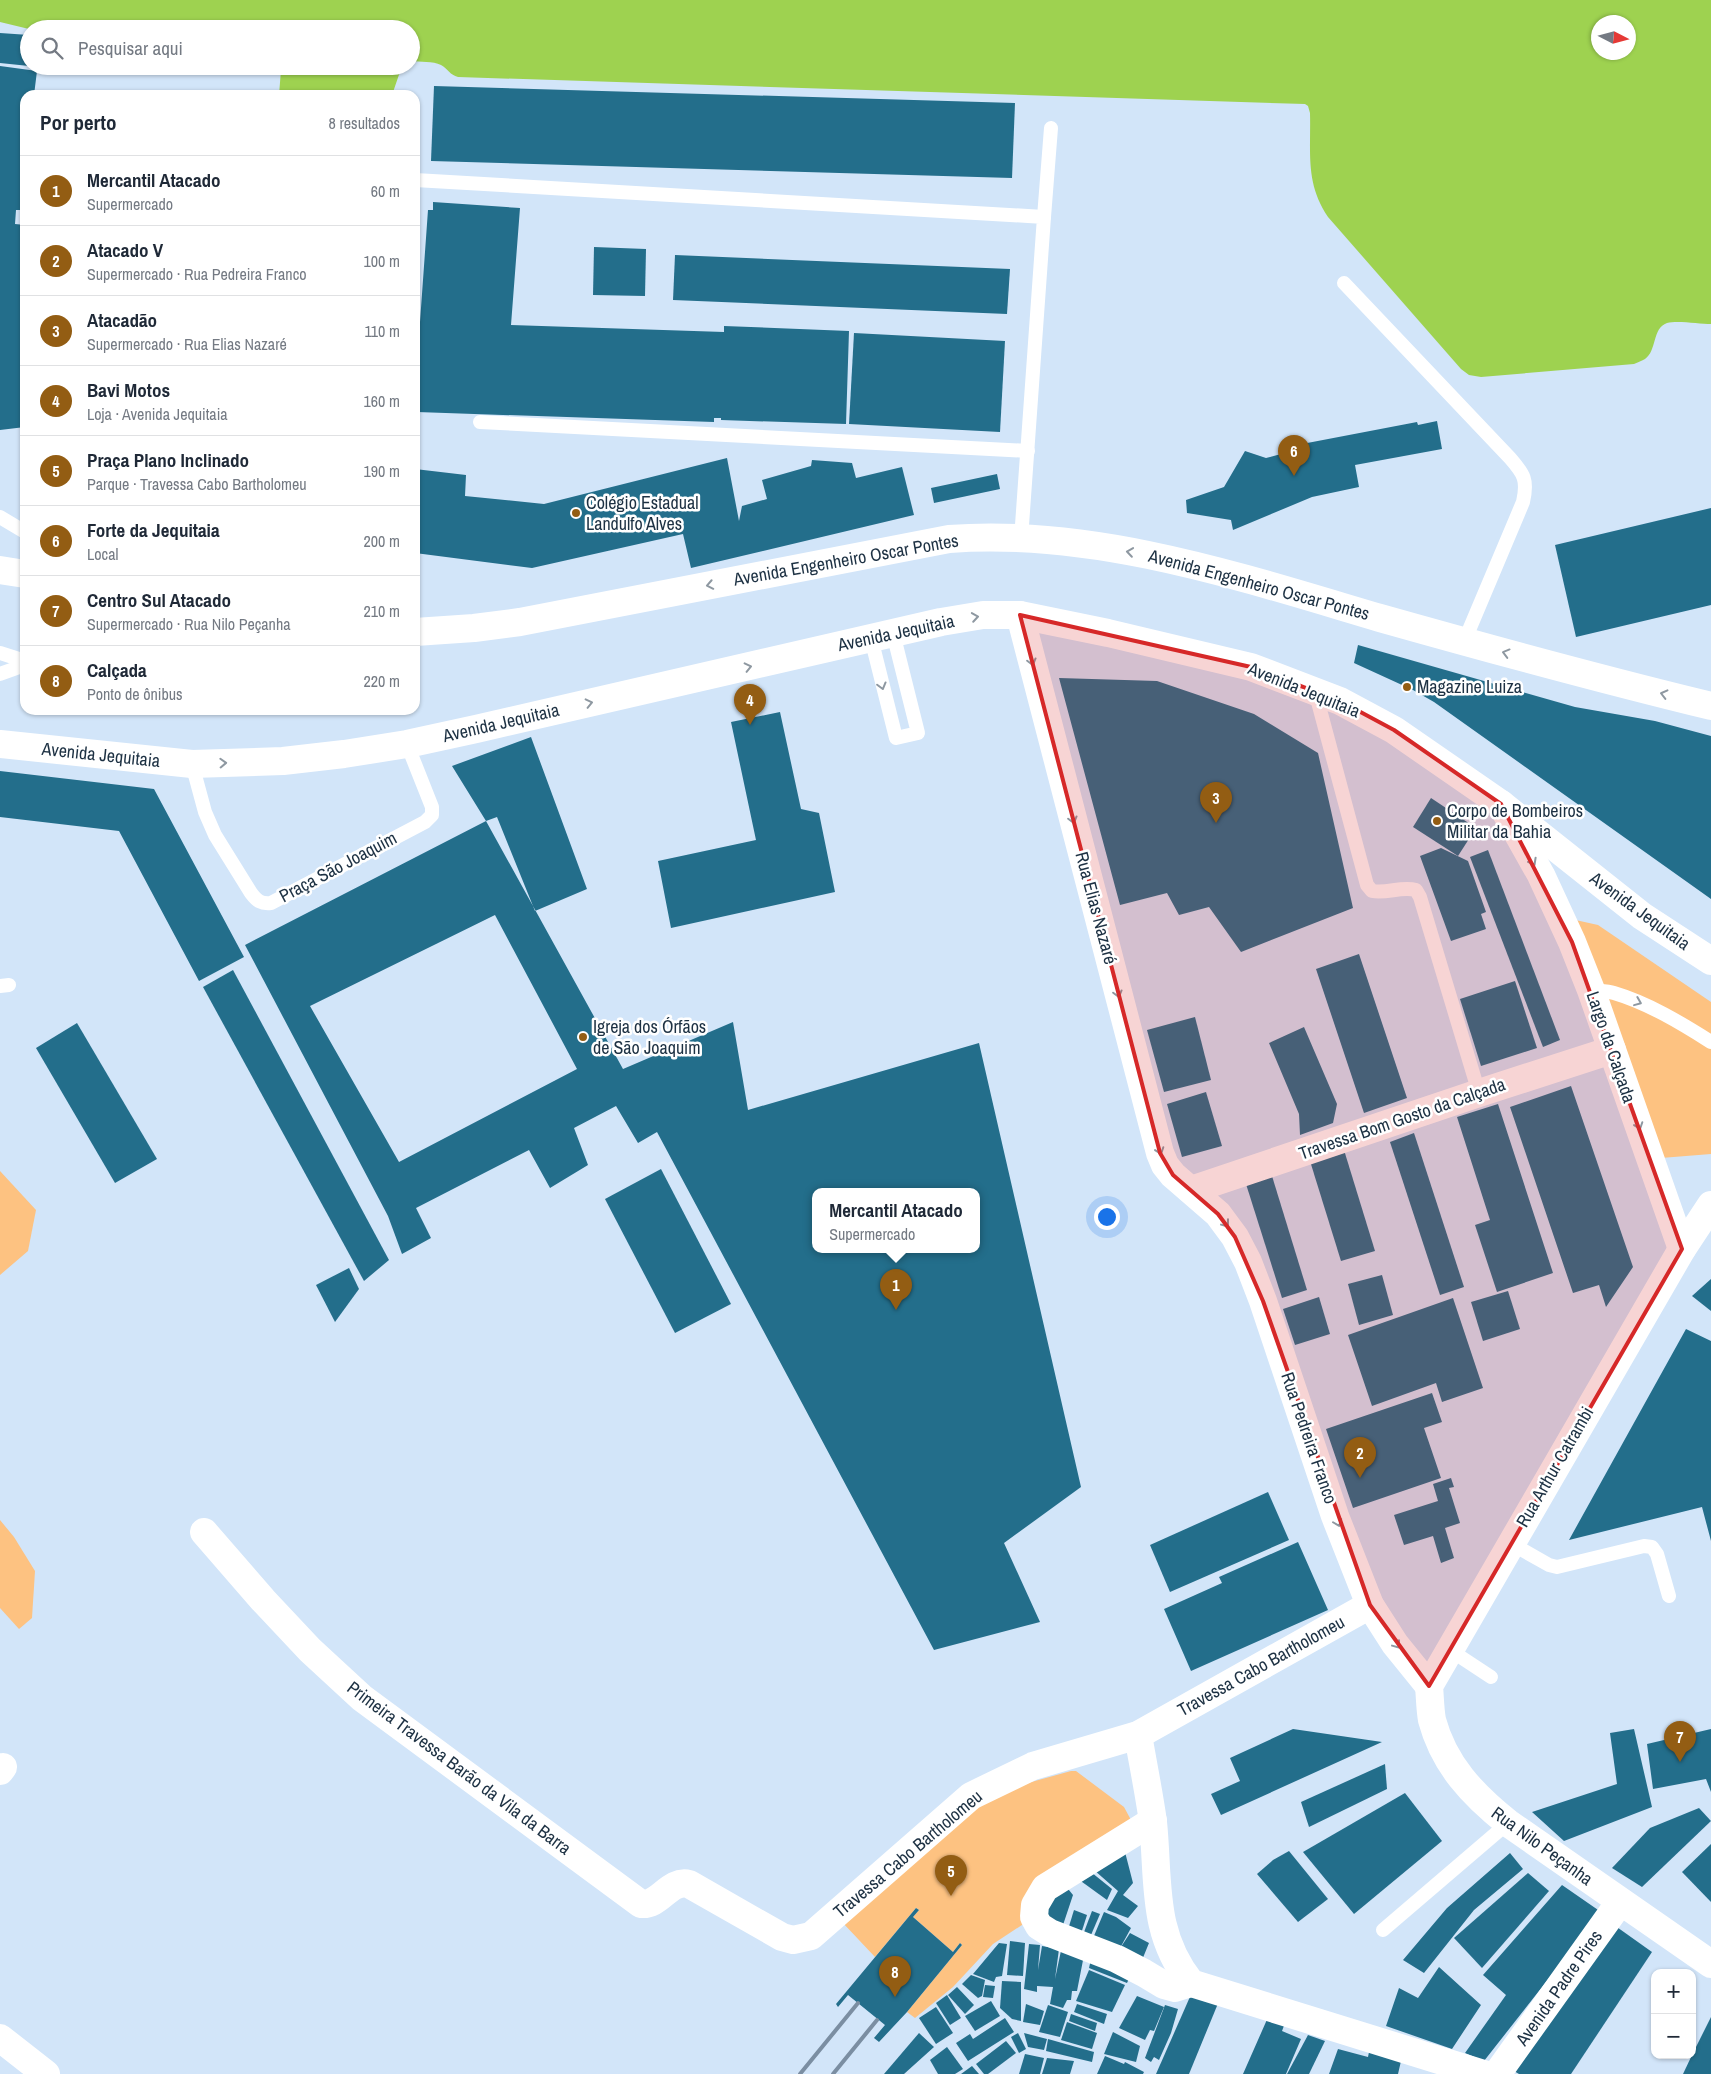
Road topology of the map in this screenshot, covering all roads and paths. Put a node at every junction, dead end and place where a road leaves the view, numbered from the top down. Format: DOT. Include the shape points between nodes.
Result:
graph roads {
  1 [pos="1051,128"];
  2 [pos="420,180"];
  3 [pos="1044,217"];
  4 [pos="1344,283"];
  5 [pos="480,422"];
  6 [pos="1028,451"];
  7 [pos="0,517"];
  8 [pos="20,529"];
  9 [pos="1021,539"];
  10 [pos="0,570"];
  11 [pos="20,573"];
  12 [pos="1020,615"];
  13 [pos="420,632"];
  14 [pos="882,636"];
  15 [pos="1464,642"];
  16 [pos="0,653"];
  17 [pos="20,659"];
  18 [pos="20,667"];
  19 [pos="0,674"];
  20 [pos="1315,692"];
  21 [pos="1711,706"];
  22 [pos="0,744"];
  23 [pos="407,744"];
  24 [pos="192,764"];
  25 [pos="1501,804"];
  26 [pos="1711,961"];
  27 [pos="1591,990"];
  28 [pos="1711,1042"];
  29 [pos="1612,1050"];
  30 [pos="1479,1093"];
  31 [pos="1192,1190"];
  32 [pos="1711,1205"];
  33 [pos="1682,1249"];
  34 [pos="204,1532"];
  35 [pos="1510,1543"];
  36 [pos="1669,1596"];
  37 [pos="1370,1605"];
  38 [pos="1450,1650"];
  39 [pos="1491,1677"];
  40 [pos="1429,1686"];
  41 [pos="1138,1735"];
  42 [pos="1153,1822"];
  43 [pos="1508,1823"];
  44 [pos="1620,1902"];
  45 [pos="642,1904"];
  46 [pos="1383,1930"];
  47 [pos="1711,1964"];
  48 [pos="1191,1983"];
  49 [pos="0,2038"];
  50 [pos="46,2074"];
  51 [pos="1484,2074"];
  52 [pos="1497,2074"];
  1 -- 3 [label="lane"];
  2 -- 3 [label="lane"];
  3 -- 6 [label="lane"];
  4 -- 15 [label="lane" via="1523,474 1526,487 1523,502"];
  5 -- 6 [label="lane"];
  6 -- 9 [label="lane"];
  7 -- 8 [label="lane"];
  9 -- 13 [label="main road, Avenida Engenheiro Oscar Pontes, one-way" via="981,536 949,539 520,622"];
  15 -- 9 [label="main road, Avenida Engenheiro Oscar Pontes, one-way" via="1159,556"];
  10 -- 11 [label="main road"];
  14 -- 12 [label="main road, Avenida Jequitaia, one-way" via="941,622"];
  12 -- 20 [label="main road, Avenida Jequitaia" via="1251,667"];
  12 -- 31 [label="main road, Rua Elias Nazaré, one-way" via="1160,1153 1173,1175"];
  14 -- 14 [label="lane, one-way" via="896,738 918,733"];
  23 -- 14 [label="main road, Avenida Jequitaia, one-way"];
  21 -- 15 [label="main road, Avenida Engenheiro Oscar Pontes, one-way"];
  16 -- 17 [label="lane"];
  18 -- 19 [label="lane"];
  20 -- 25 [label="main road, Avenida Jequitaia" via="1394,730"];
  20 -- 30 [label="lane" via="1368,885 1372,891 1380,893 1408,888 1416,890 1420,897"];
  22 -- 24 [label="main road, Avenida Jequitaia"];
  24 -- 23 [label="main road, Avenida Jequitaia, one-way" via="283,761"];
  23 -- 24 [label="lane, Praça São Joaquim" via="432,807 432,814 426,822 271,903 263,904 257,901 215,835"];
  25 -- 26 [label="main road, Avenida Jequitaia" via="1642,916"];
  25 -- 27 [label="main road, Largo da Calçada, one-way" via="1541,875"];
  27 -- 28 [label="lane, one-way" via="1614,992"];
  27 -- 29 [label="main road, Largo da Calçada"];
  29 -- 30 [label="main road, Travessa Bom Gosto da Calçada"];
  29 -- 33 [label="main road, Largo da Calçada, one-way"];
  30 -- 31 [label="main road, Travessa Bom Gosto da Calçada"];
  31 -- 37 [label="main road, Rua Pedreira Franco, one-way" via="1218,1214 1248,1262 1335,1516"];
  32 -- 33 [label="main road"];
  33 -- 35 [label="main road, Rua Arthur Catrambi"];
  34 -- 45 [label="main road, Primeira Travessa Barão da Vila da Barra" via="310,1650 362,1698"];
  35 -- 36 [label="lane" via="1557,1567 1644,1546 1652,1547"];
  35 -- 38 [label="main road, Rua Arthur Catrambi"];
  37 -- 40 [label="main road, Rua Pedreira Franco, one-way" via="1395,1644"];
  37 -- 41 [label="main road, Travessa Cabo Bartholomeu"];
  38 -- 39 [label="lane"];
  38 -- 40 [label="main road, Rua Arthur Catrambi"];
  40 -- 43 [label="main road, Rua Nilo Peçanha" via="1432,1718 1441,1748 1459,1776 1482,1802"];
  41 -- 42 [label="main road"];
  41 -- 45 [label="main road, Travessa Cabo Bartholomeu" via="1033,1766 971,1796 811,1936 793,1940 782,1937 682,1882 652,1904"];
  42 -- 48 [label="main road" via="1161,1918 1178,1966"];
  42 -- 48 [label="main road" via="1045,1888 1035,1905 1034,1917 1039,1926 1050,1933 1117,1959 1164,1986 1175,1988"];
  43 -- 44 [label="main road, Rua Nilo Peçanha"];
  43 -- 46 [label="lane"];
  44 -- 47 [label="main road, Rua Nilo Peçanha"];
  44 -- 52 [label="main road, Avenida Padre Pires"];
  48 -- 51 [label="main road"];
  49 -- 50 [label="main road"];
}
